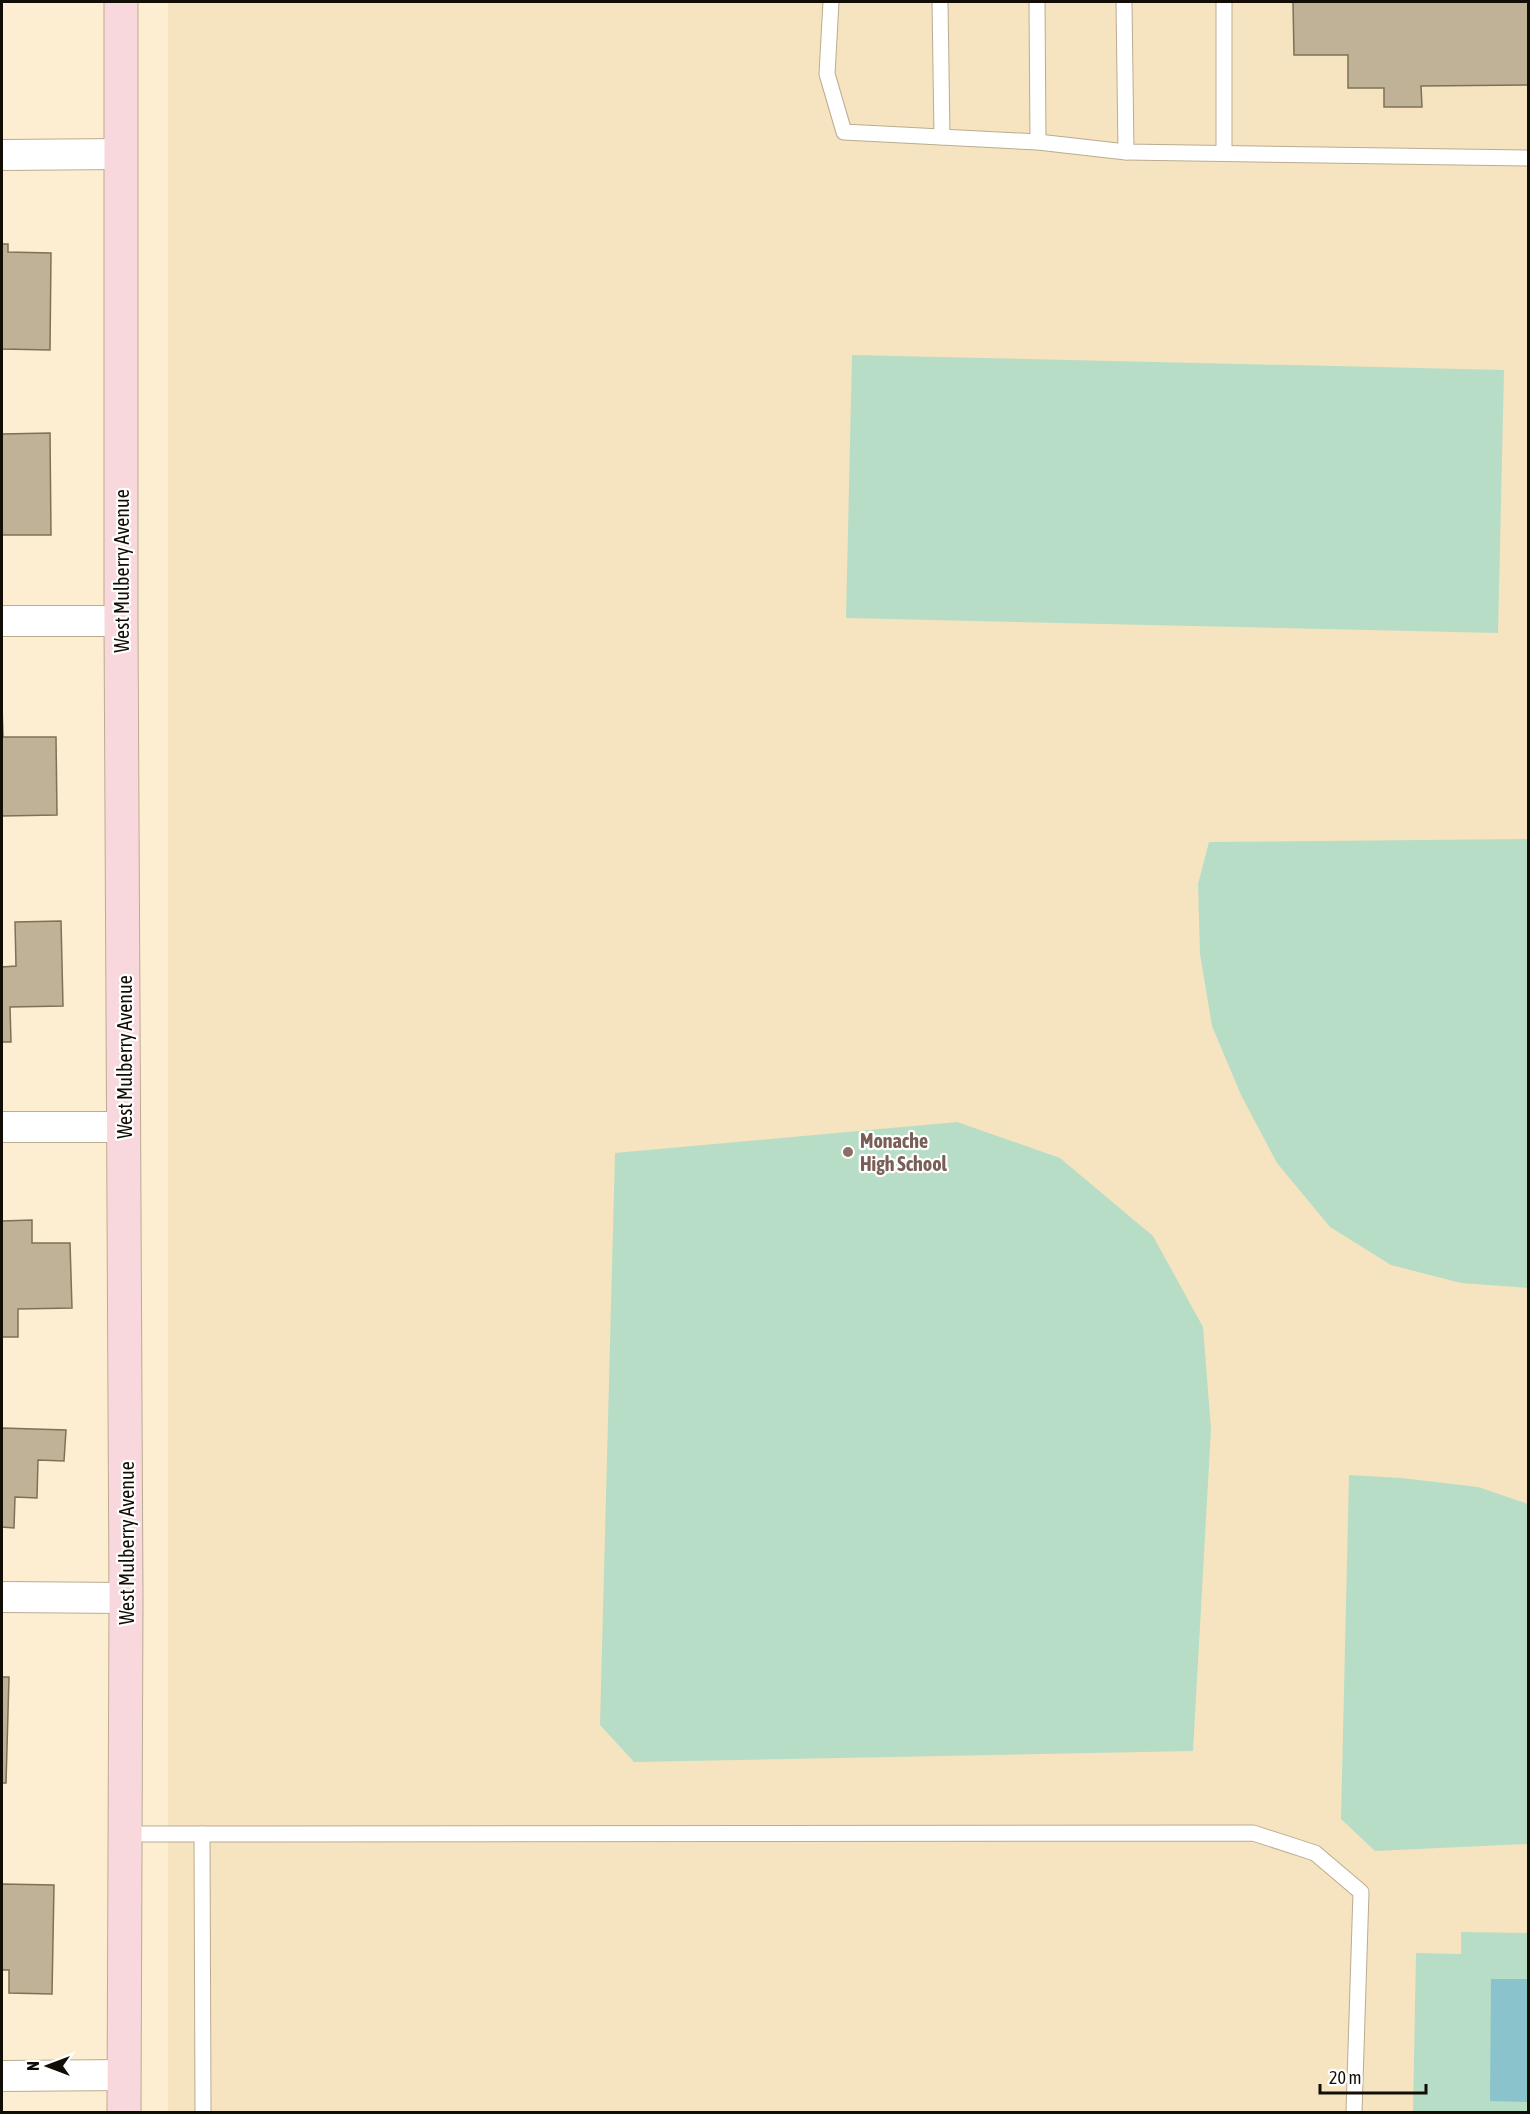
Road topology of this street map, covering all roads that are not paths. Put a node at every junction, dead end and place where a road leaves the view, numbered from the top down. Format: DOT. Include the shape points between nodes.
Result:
graph roads {
  1 [pos="121,2"];
  2 [pos="831,2"];
  3 [pos="940,2"];
  4 [pos="1037,2"];
  5 [pos="1124,2"];
  6 [pos="1224,2"];
  7 [pos="942,137"];
  8 [pos="1038,142"];
  9 [pos="1126,152"];
  10 [pos="1224,153"];
  11 [pos="2,154"];
  12 [pos="121,154"];
  13 [pos="1528,158"];
  14 [pos="2,621"];
  15 [pos="121,621"];
  16 [pos="2,1127"];
  17 [pos="125,1127"];
  18 [pos="2,1597"];
  19 [pos="126,1598"];
  20 [pos="125,1834"];
  21 [pos="201,1834"];
  22 [pos="124,2075"];
  23 [pos="2,2076"];
  24 [pos="124,2112"];
  25 [pos="203,2112"];
  26 [pos="1354,2112"];
  1 -- 12 [label="street, West Mulberry Avenue"];
  2 -- 7 [label="lane" via="827,74 844,132"];
  3 -- 7 [label="lane"];
  4 -- 8 [label="lane"];
  5 -- 9 [label="lane"];
  6 -- 10 [label="lane"];
  7 -- 8 [label="lane"];
  8 -- 9 [label="lane"];
  9 -- 10 [label="lane"];
  10 -- 13 [label="lane"];
  11 -- 12 [label="street"];
  12 -- 15 [label="street, West Mulberry Avenue"];
  14 -- 15 [label="street"];
  15 -- 17 [label="street, West Mulberry Avenue"];
  16 -- 17 [label="street"];
  17 -- 19 [label="street, West Mulberry Avenue"];
  18 -- 19 [label="street"];
  19 -- 20 [label="street, West Mulberry Avenue"];
  20 -- 21 [label="lane"];
  20 -- 22 [label="street, West Mulberry Avenue"];
  21 -- 25 [label="lane"];
  21 -- 26 [label="lane" via="1253,1833 1316,1853 1361,1892"];
  22 -- 23 [label="street"];
  22 -- 24 [label="street, West Mulberry Avenue"];
}
